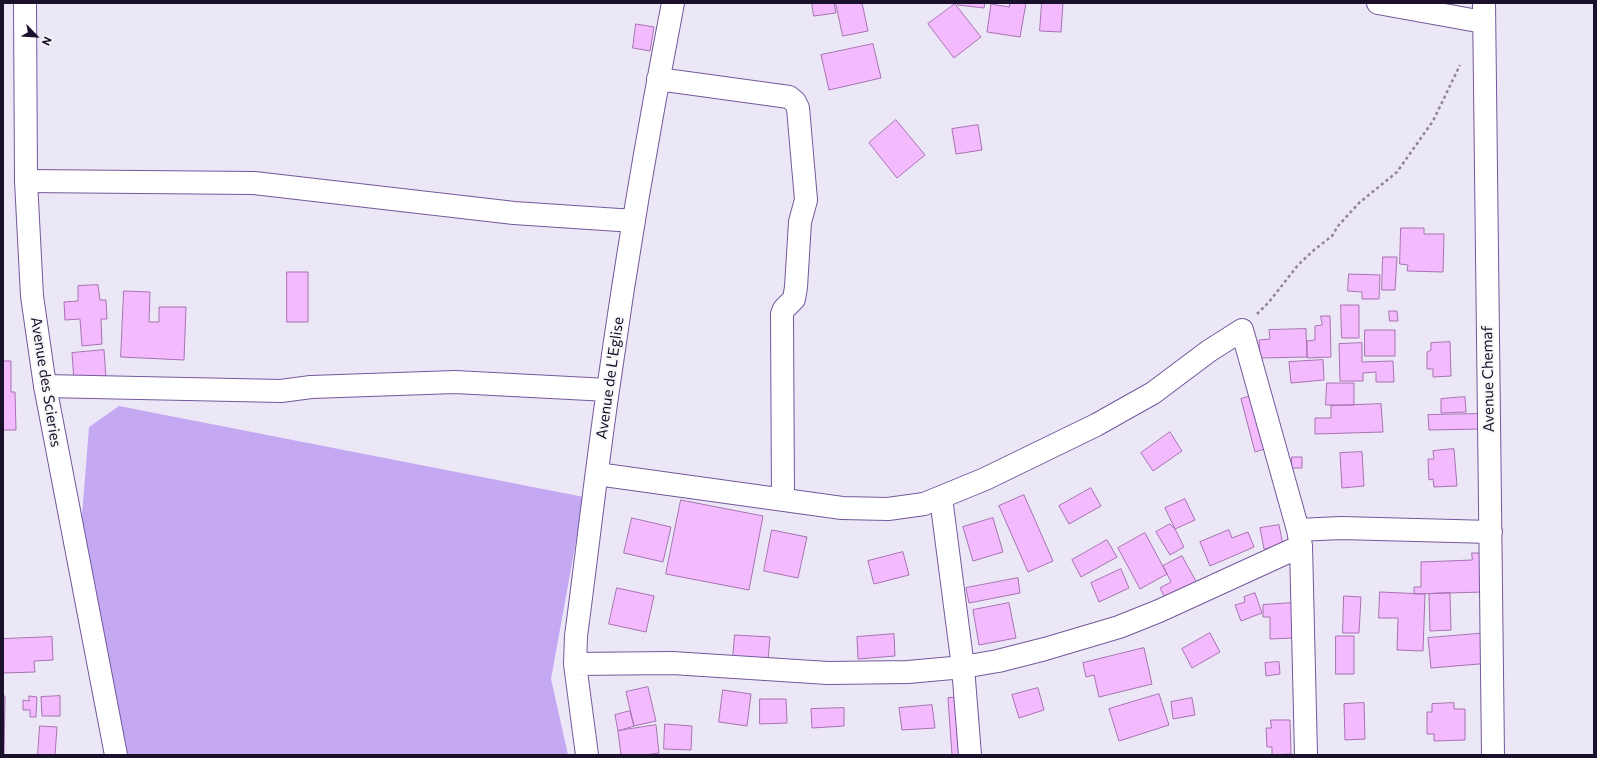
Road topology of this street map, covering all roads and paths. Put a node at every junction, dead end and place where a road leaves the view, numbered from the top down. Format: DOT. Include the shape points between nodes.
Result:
graph roads {
  1 [pos="25,3"];
  2 [pos="673,3"];
  3 [pos="1378,3"];
  4 [pos="1483,12"];
  5 [pos="1463,60"];
  6 [pos="658,79"];
  7 [pos="26,181"];
  8 [pos="634,221"];
  9 [pos="1242,330"];
  10 [pos="45,386"];
  11 [pos="608,390"];
  12 [pos="597,474"];
  13 [pos="941,498"];
  14 [pos="783,500"];
  15 [pos="1490,532"];
  16 [pos="1299,538"];
  17 [pos="575,664"];
  18 [pos="963,667"];
  19 [pos="116,755"];
  20 [pos="587,755"];
  21 [pos="970,755"];
  22 [pos="1306,755"];
  23 [pos="1493,755"];
  1 -- 7 [label="street, Avenue des Scieries"];
  2 -- 6 [label="street, Avenue de L'Eglise"];
  3 -- 4 [label="street"];
  4 -- 15 [label="street, Avenue Chemaf"];
  5 -- 9 [label="path" via="1433,121 1397,172 1359,203 1332,236 1298,265 1269,302"];
  6 -- 8 [label="street, Avenue de L'Eglise"];
  6 -- 14 [label="street" via="789,97 798,108 806,200 800,222 794,299 782,314"];
  7 -- 8 [label="street" via="254,183 514,213"];
  7 -- 10 [label="street, Avenue des Scieries" via="32,296"];
  8 -- 11 [label="street, Avenue de L'Eglise"];
  9 -- 13 [label="street" via="1153,393 985,479"];
  9 -- 16 [label="street"];
  10 -- 11 [label="street" via="281,391 312,387 455,382"];
  10 -- 19 [label="street, Avenue des Scieries"];
  11 -- 12 [label="street, Avenue de L'Eglise"];
  12 -- 14 [label="street"];
  12 -- 17 [label="street, Avenue de L'Eglise" via="576,636"];
  13 -- 14 [label="street" via="924,504 888,509 842,508"];
  13 -- 18 [label="street"];
  15 -- 16 [label="street" via="1341,528"];
  15 -- 23 [label="street, Avenue Chemaf"];
  16 -- 18 [label="street" via="1159,611 1119,628 1038,651"];
  16 -- 22 [label="street"];
  17 -- 18 [label="street" via="672,663 828,673 908,672"];
  17 -- 20 [label="street, Avenue de L'Eglise"];
  18 -- 21 [label="street"];
}
